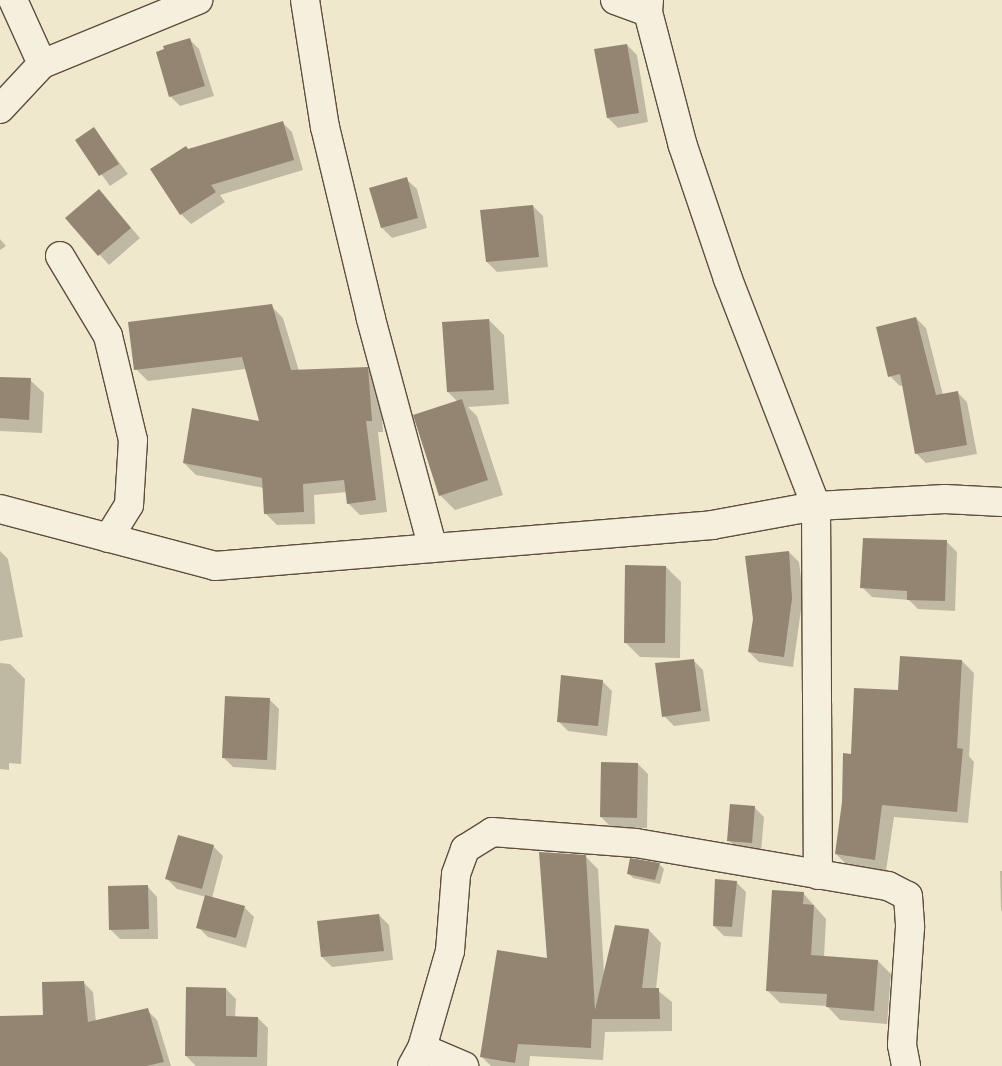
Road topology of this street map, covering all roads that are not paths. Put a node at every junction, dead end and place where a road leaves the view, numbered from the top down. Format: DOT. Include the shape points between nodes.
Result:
graph roads {
  1 [pos="13,0"];
  2 [pos="198,0"];
  3 [pos="305,0"];
  4 [pos="614,0"];
  5 [pos="648,6"];
  6 [pos="42,64"];
  7 [pos="0,109"];
  8 [pos="60,256"];
  9 [pos="1002,502"];
  10 [pos="816,506"];
  11 [pos="0,509"];
  12 [pos="108,538"];
  13 [pos="433,548"];
  14 [pos="818,875"];
  15 [pos="417,1057"];
  16 [pos="464,1066"];
  17 [pos="906,1066"];
  1 -- 6 [label="street"];
  2 -- 6 [label="street"];
  3 -- 13 [label="street" via="325,127 371,319"];
  4 -- 5 [label="street"];
  5 -- 10 [label="street" via="683,146 728,279"];
  6 -- 7 [label="street"];
  8 -- 12 [label="street" via="108,336 133,440 129,504"];
  9 -- 10 [label="street" via="946,499"];
  10 -- 13 [label="street" via="712,525"];
  10 -- 14 [label="street"];
  11 -- 12 [label="street"];
  12 -- 13 [label="street" via="214,566"];
  14 -- 15 [label="street" via="636,844 492,832 465,849 456,874 450,951"];
  14 -- 17 [label="street" via="888,886 908,896 910,927 902,1046"];
  15 -- 16 [label="street"];
}
